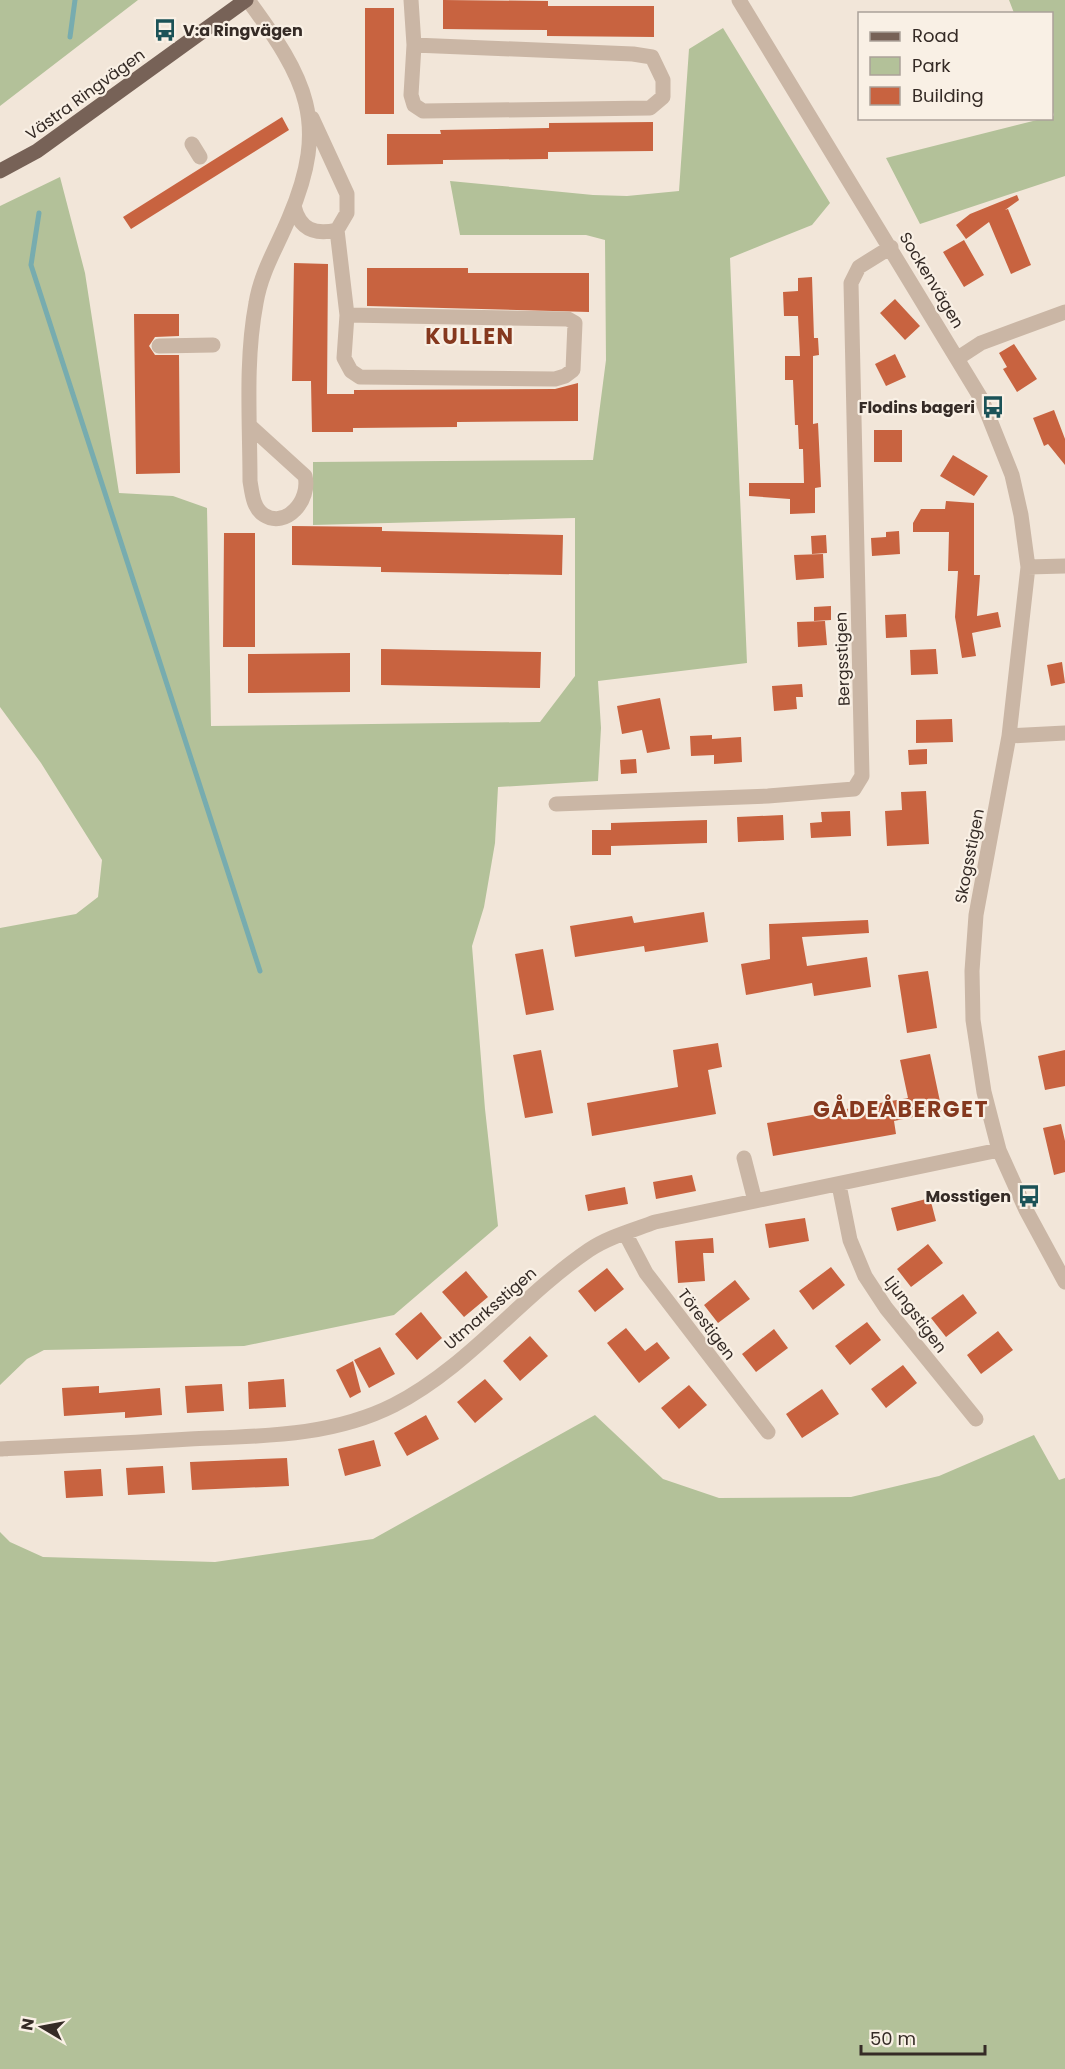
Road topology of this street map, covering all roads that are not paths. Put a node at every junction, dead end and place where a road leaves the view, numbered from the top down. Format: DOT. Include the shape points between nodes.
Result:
graph roads {
  1 [pos="247,0"];
  2 [pos="411,0"];
  3 [pos="739,0"];
  4 [pos="414,45"];
  5 [pos="308,109"];
  6 [pos="0,171"];
  7 [pos="294,206"];
  8 [pos="337,230"];
  9 [pos="891,247"];
  10 [pos="1065,312"];
  11 [pos="347,315"];
  12 [pos="213,345"];
  13 [pos="159,346"];
  14 [pos="958,358"];
  15 [pos="250,426"];
  16 [pos="1065,566"];
  17 [pos="1028,567"];
  18 [pos="1065,733"];
  19 [pos="1009,736"];
  20 [pos="556,804"];
  21 [pos="999,1150"];
  22 [pos="744,1158"];
  23 [pos="839,1185"];
  24 [pos="756,1200"];
  25 [pos="625,1233"];
  26 [pos="1065,1282"];
  27 [pos="976,1419"];
  28 [pos="768,1432"];
  29 [pos="0,1449"];
  1 -- 5 [label="street, Västra Ringvägen" via="284,49"];
  1 -- 6 [label="main road, Västra Ringvägen" via="37,151"];
  2 -- 4 [label="street"];
  3 -- 9 [label="street, Sockenvägen"];
  4 -- 4 [label="street" via="411,94 414,105 423,111 650,108 663,97 663,80 652,57"];
  5 -- 7 [label="street, Västra Ringvägen" via="310,138"];
  5 -- 8 [label="street, Västra Ringvägen" via="347,194 346,213"];
  7 -- 8 [label="street" via="300,224 311,231"];
  7 -- 15 [label="street, Västra Ringvägen" via="262,276 256,303 251,336"];
  8 -- 11 [label="street"];
  9 -- 14 [label="street, Sockenvägen"];
  9 -- 20 [label="street, Bergsstigen" via="859,267 851,284 862,776 854,789"];
  10 -- 14 [label="street" via="981,343"];
  11 -- 11 [label="street" via="344,358 360,378 555,379 573,370 575,323 568,319"];
  12 -- 13 [label="street"];
  14 -- 17 [label="street, Sockenvägen" via="982,400 1012,475"];
  15 -- 15 [label="street, Västra Ringvägen" via="254,502 263,515 286,515 304,499 308,487 304,476"];
  16 -- 17 [label="street"];
  17 -- 19 [label="street, Skogsstigen"];
  18 -- 19 [label="street"];
  19 -- 21 [label="street, Skogsstigen" via="976,915 972,971 976,1048"];
  21 -- 23 [label="street, Utmarksstigen"];
  21 -- 26 [label="street"];
  22 -- 24 [label="street"];
  23 -- 24 [label="street, Utmarksstigen"];
  23 -- 27 [label="street, Ljungstigen" via="850,1240 865,1276 886,1308"];
  24 -- 25 [label="street, Utmarksstigen" via="655,1222"];
  25 -- 28 [label="street, Törestigen" via="645,1273"];
  25 -- 29 [label="street, Utmarksstigen" via="591,1248 556,1274 461,1359 420,1389 366,1416 322,1430 276,1435"];
}
